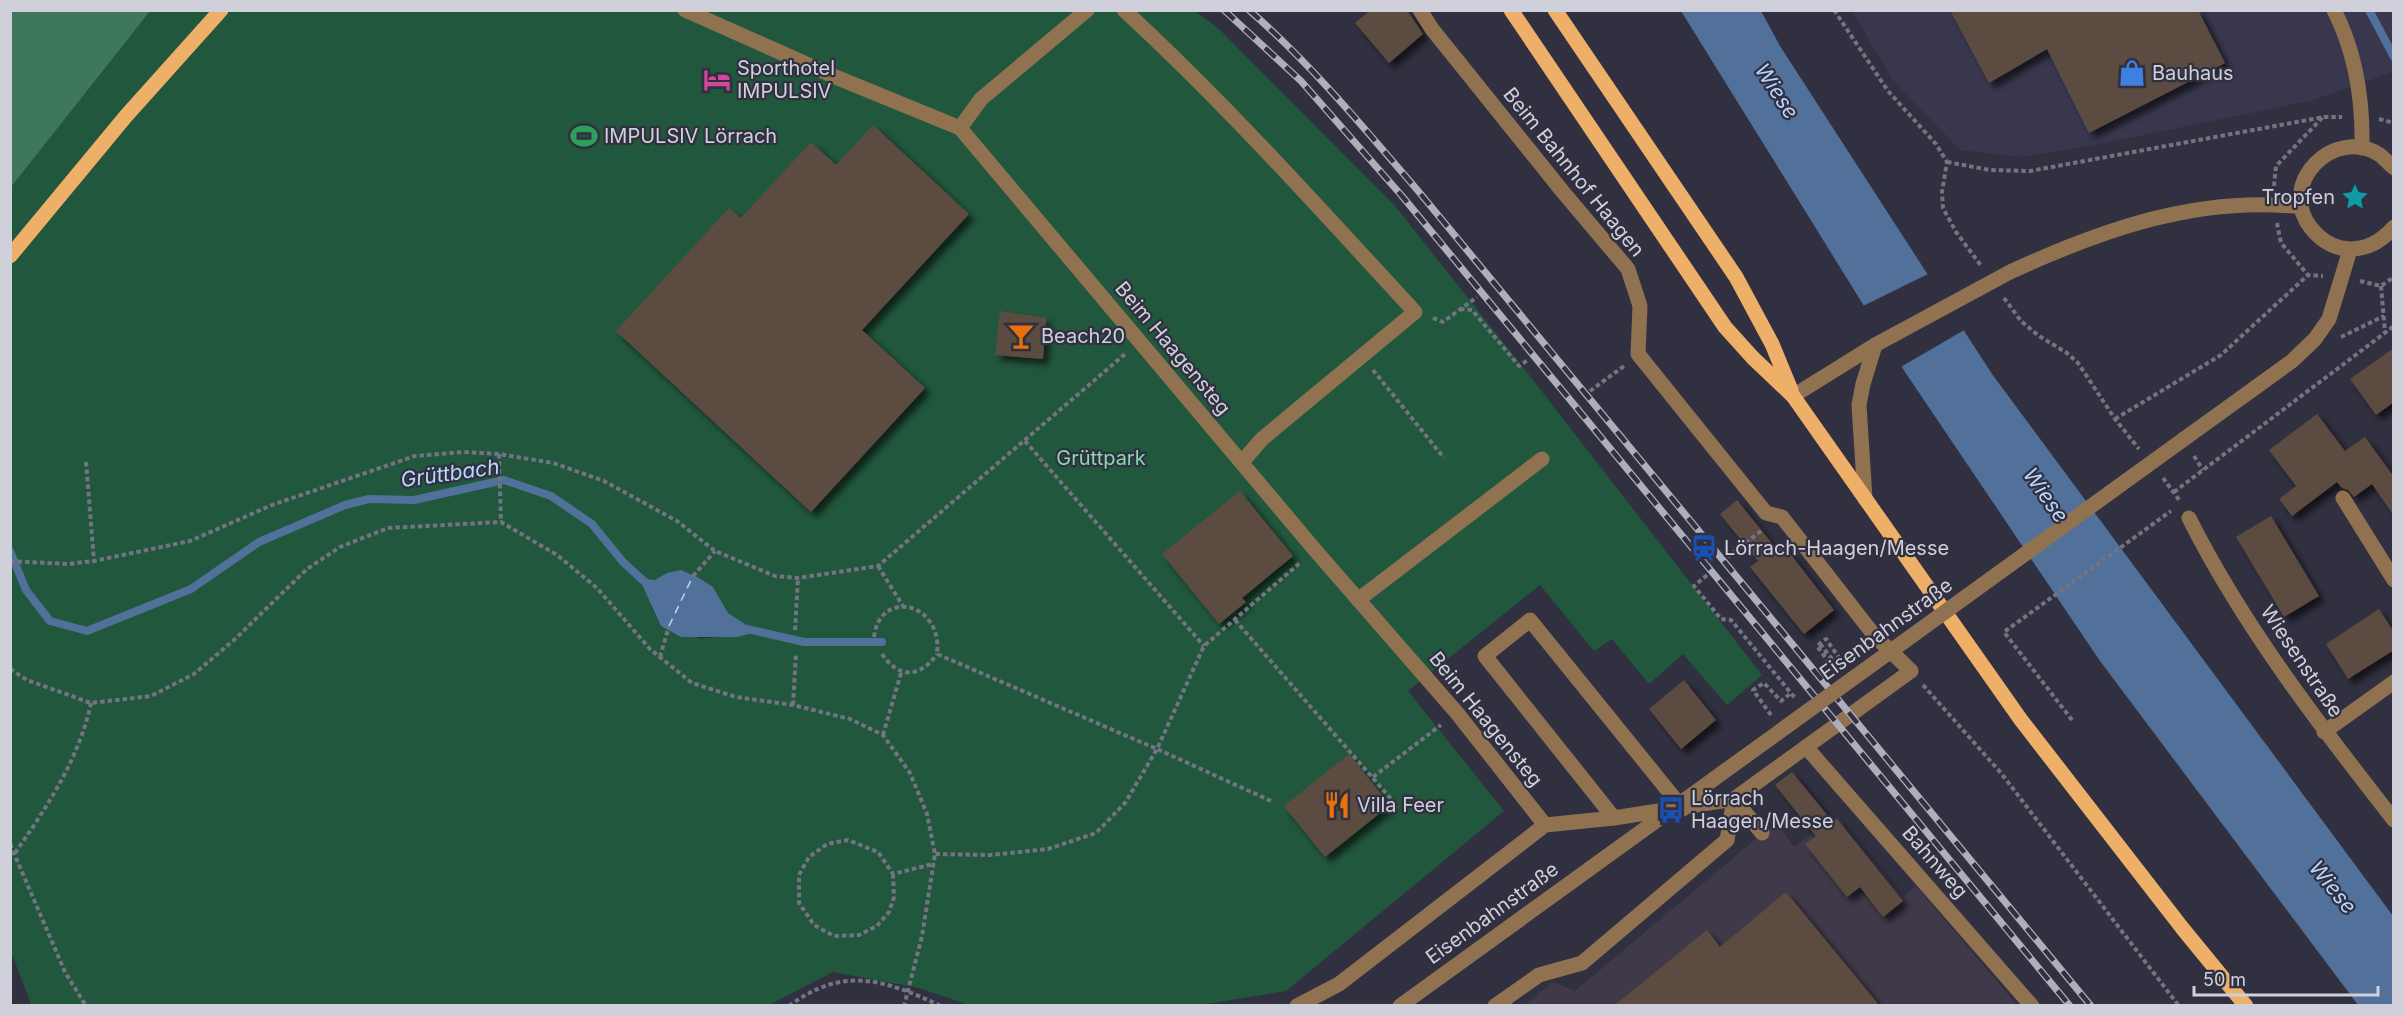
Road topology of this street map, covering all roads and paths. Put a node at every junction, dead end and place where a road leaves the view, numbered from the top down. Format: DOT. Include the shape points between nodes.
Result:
graph roads {
  1 [pos="221,10"];
  2 [pos="685,10"];
  3 [pos="1087,10"];
  4 [pos="1124,10"];
  5 [pos="1420,10"];
  6 [pos="1511,10"];
  7 [pos="1555,10"];
  8 [pos="1834,10"];
  9 [pos="2334,10"];
  10 [pos="2324,117"];
  11 [pos="960,128"];
  12 [pos="2362,148"];
  13 [pos="1947,162"];
  14 [pos="2394,168"];
  15 [pos="2301,207"];
  16 [pos="2394,227"];
  17 [pos="2350,250"];
  18 [pos="10,256"];
  19 [pos="1983,268"];
  20 [pos="2308,275"];
  21 [pos="2381,286"];
  22 [pos="2002,295"];
  23 [pos="1477,297"];
  24 [pos="1460,309"];
  25 [pos="1443,322"];
  26 [pos="2394,326"];
  27 [pos="2385,333"];
  28 [pos="1140,342"];
  29 [pos="1875,345"];
  30 [pos="1638,354"];
  31 [pos="1362,356"];
  32 [pos="1528,360"];
  33 [pos="1590,392"];
  34 [pos="1793,396"];
  35 [pos="1025,441"];
  36 [pos="500,454"];
  37 [pos="1444,458"];
  38 [pos="1542,459"];
  39 [pos="86,462"];
  40 [pos="1242,462"];
  41 [pos="2174,492"];
  42 [pos="2343,498"];
  43 [pos="1866,499"];
  44 [pos="2167,514"];
  45 [pos="2189,518"];
  46 [pos="501,522"];
  47 [pos="1754,536"];
  48 [pos="1315,550"];
  49 [pos="715,551"];
  50 [pos="1728,557"];
  51 [pos="10,561"];
  52 [pos="94,561"];
  53 [pos="878,566"];
  54 [pos="1707,575"];
  55 [pos="693,576"];
  56 [pos="798,578"];
  57 [pos="2394,579"];
  58 [pos="1358,600"];
  59 [pos="903,606"];
  60 [pos="1235,620"];
  61 [pos="669,626"];
  62 [pos="795,630"];
  63 [pos="874,638"];
  64 [pos="1204,646"];
  65 [pos="1820,646"];
  66 [pos="796,653"];
  67 [pos="882,654"];
  68 [pos="938,654"];
  69 [pos="660,657"];
  70 [pos="10,669"];
  71 [pos="1911,671"];
  72 [pos="901,672"];
  73 [pos="2394,682"];
  74 [pos="1846,684"];
  75 [pos="1791,693"];
  76 [pos="1797,701"];
  77 [pos="90,704"];
  78 [pos="793,705"];
  79 [pos="1457,713"];
  80 [pos="2072,720"];
  81 [pos="1782,730"];
  82 [pos="2324,732"];
  83 [pos="883,735"];
  84 [pos="1806,747"];
  85 [pos="1157,749"];
  86 [pos="1373,777"];
  87 [pos="1734,799"];
  88 [pos="1271,801"];
  89 [pos="1398,807"];
  90 [pos="1683,809"];
  91 [pos="1614,818"];
  92 [pos="2394,820"];
  93 [pos="1545,825"];
  94 [pos="1762,833"];
  95 [pos="10,844"];
  96 [pos="15,853"];
  97 [pos="935,854"];
  98 [pos="933,864"];
  99 [pos="892,874"];
  100 [pos="908,991"];
  101 [pos="86,1005"];
  102 [pos="789,1005"];
  103 [pos="904,1005"];
  104 [pos="941,1005"];
  105 [pos="1298,1005"];
  106 [pos="1400,1005"];
  107 [pos="1495,1005"];
  108 [pos="2032,1005"];
  109 [pos="2179,1005"];
  110 [pos="2246,1005"];
  1 -- 18 [label="main road" via="126,116"];
  2 -- 11 [label="street, Beim Haagensteg"];
  3 -- 11 [label="street" via="981,99"];
  4 -- 31 [label="street" via="1251,135 1415,312"];
  5 -- 30 [label="street, Beim Bahnhof Haagen" via="1531,154 1628,269 1640,306"];
  6 -- 34 [label="main road" via="1725,327"];
  7 -- 34 [label="main road" via="1736,276 1772,344"];
  8 -- 13 [label="path" via="1888,91 1936,144"];
  9 -- 12 [label="street" via="2360,91"];
  10 -- 13 [label="path" via="2030,171 1990,170"];
  11 -- 28 [label="street, Beim Haagensteg"];
  12 -- 14 [label="street"];
  12 -- 15 [label="street" via="2346,147 2316,161 2306,174"];
  13 -- 19 [label="path" via="1943,208"];
  15 -- 17 [label="street" via="2318,237"];
  15 -- 29 [label="street, bridge" via="2273,203 2175,213 2128,225 2010,272"];
  16 -- 17 [label="street" via="2368,247"];
  17 -- 74 [label="street, Eisenbahnstraße, bridge" via="2329,319 2292,361"];
  20 -- 22 [label="path" via="2221,355 2115,418 2078,363 2021,321"];
  21 -- 27 [label="path"];
  23 -- 24 [label="path"];
  24 -- 25 [label="path"];
  24 -- 32 [label="path" via="1472,310 1519,366"];
  26 -- 27 [label="path"];
  27 -- 41 [label="path"];
  28 -- 35 [label="path"];
  28 -- 40 [label="street, Beim Haagensteg"];
  29 -- 34 [label="street"];
  29 -- 43 [label="street" via="1859,405"];
  30 -- 33 [label="path"];
  30 -- 71 [label="street" via="1766,513 1782,517 1874,635"];
  31 -- 37 [label="path"];
  31 -- 40 [label="street" via="1262,439"];
  34 -- 43 [label="main road"];
  35 -- 53 [label="path"];
  35 -- 64 [label="path"];
  36 -- 46 [label="path"];
  36 -- 49 [label="path" via="553,463 604,481 677,521"];
  36 -- 52 [label="path" via="415,456 272,506 190,541"];
  38 -- 58 [label="street"];
  39 -- 52 [label="path"];
  40 -- 48 [label="street, Beim Haagensteg"];
  42 -- 57 [label="street"];
  43 -- 110 [label="main road" via="2021,720"];
  44 -- 80 [label="path" via="2004,632"];
  45 -- 82 [label="street, Wiesenstraße" via="2213,566"];
  46 -- 69 [label="path" via="557,555 597,588"];
  46 -- 77 [label="path" via="388,528 340,547 307,569 194,674 151,696"];
  47 -- 50 [label="path"];
  48 -- 58 [label="street, Beim Haagensteg"];
  48 -- 60 [label="path"];
  49 -- 55 [label="path"];
  49 -- 56 [label="path" via="775,576"];
  51 -- 52 [label="path"];
  53 -- 56 [label="path"];
  53 -- 59 [label="path"];
  54 -- 75 [label="path" via="1694,586 1720,620 1731,620"];
  56 -- 62 [label="path"];
  58 -- 79 [label="street, Beim Haagensteg"];
  59 -- 63 [label="path" via="885,614 876,626"];
  59 -- 68 [label="path" via="916,608 928,617 939,644"];
  60 -- 64 [label="path"];
  60 -- 86 [label="path"];
  61 -- 69 [label="path"];
  64 -- 85 [label="path"];
  65 -- 74 [label="path" via="1837,669 1844,664 1826,639 1817,646"];
  66 -- 78 [label="path"];
  67 -- 72 [label="path" via="890,666"];
  68 -- 72 [label="path" via="921,670"];
  68 -- 85 [label="path"];
  69 -- 78 [label="path" via="692,683 736,698"];
  70 -- 77 [label="path" via="27,680"];
  71 -- 84 [label="street"];
  71 -- 109 [label="path" via="2001,774"];
  72 -- 83 [label="path"];
  73 -- 82 [label="street"];
  74 -- 81 [label="street, Eisenbahnstraße, bridge"];
  75 -- 76 [label="path"];
  75 -- 81 [label="path" via="1781,701 1764,683 1753,690"];
  77 -- 96 [label="path" via="86,728 69,766"];
  78 -- 83 [label="path" via="850,719"];
  79 -- 86 [label="path"];
  79 -- 93 [label="street, Beim Haagensteg"];
  81 -- 106 [label="street, Eisenbahnstraße, bridge"];
  82 -- 92 [label="street, Wiesenstraße"];
  83 -- 97 [label="path" via="910,773 927,814"];
  84 -- 87 [label="street"];
  84 -- 108 [label="street, Bahnweg"];
  85 -- 88 [label="path"];
  85 -- 97 [label="path" via="1125,803 1096,833 1047,849 990,855"];
  86 -- 89 [label="path"];
  87 -- 90 [label="street"];
  87 -- 94 [label="street"];
  87 -- 107 [label="street" via="1727,840 1582,963 1539,975"];
  90 -- 91 [label="street"];
  90 -- 91 [label="street" via="1530,620 1485,656"];
  91 -- 93 [label="street"];
  93 -- 105 [label="street" via="1339,984"];
  95 -- 96 [label="path"];
  96 -- 101 [label="path" via="65,972"];
  97 -- 98 [label="path"];
  98 -- 99 [label="path"];
  98 -- 100 [label="path" via="922,936"];
  99 -- 99 [label="path" via="878,852 848,840 827,844 809,857 799,875 800,903 813,925 834,936 859,935 877,926 889,912 894,897"];
  100 -- 102 [label="path" via="874,981 840,981"];
  100 -- 103 [label="path"];
  100 -- 104 [label="path"];
}
